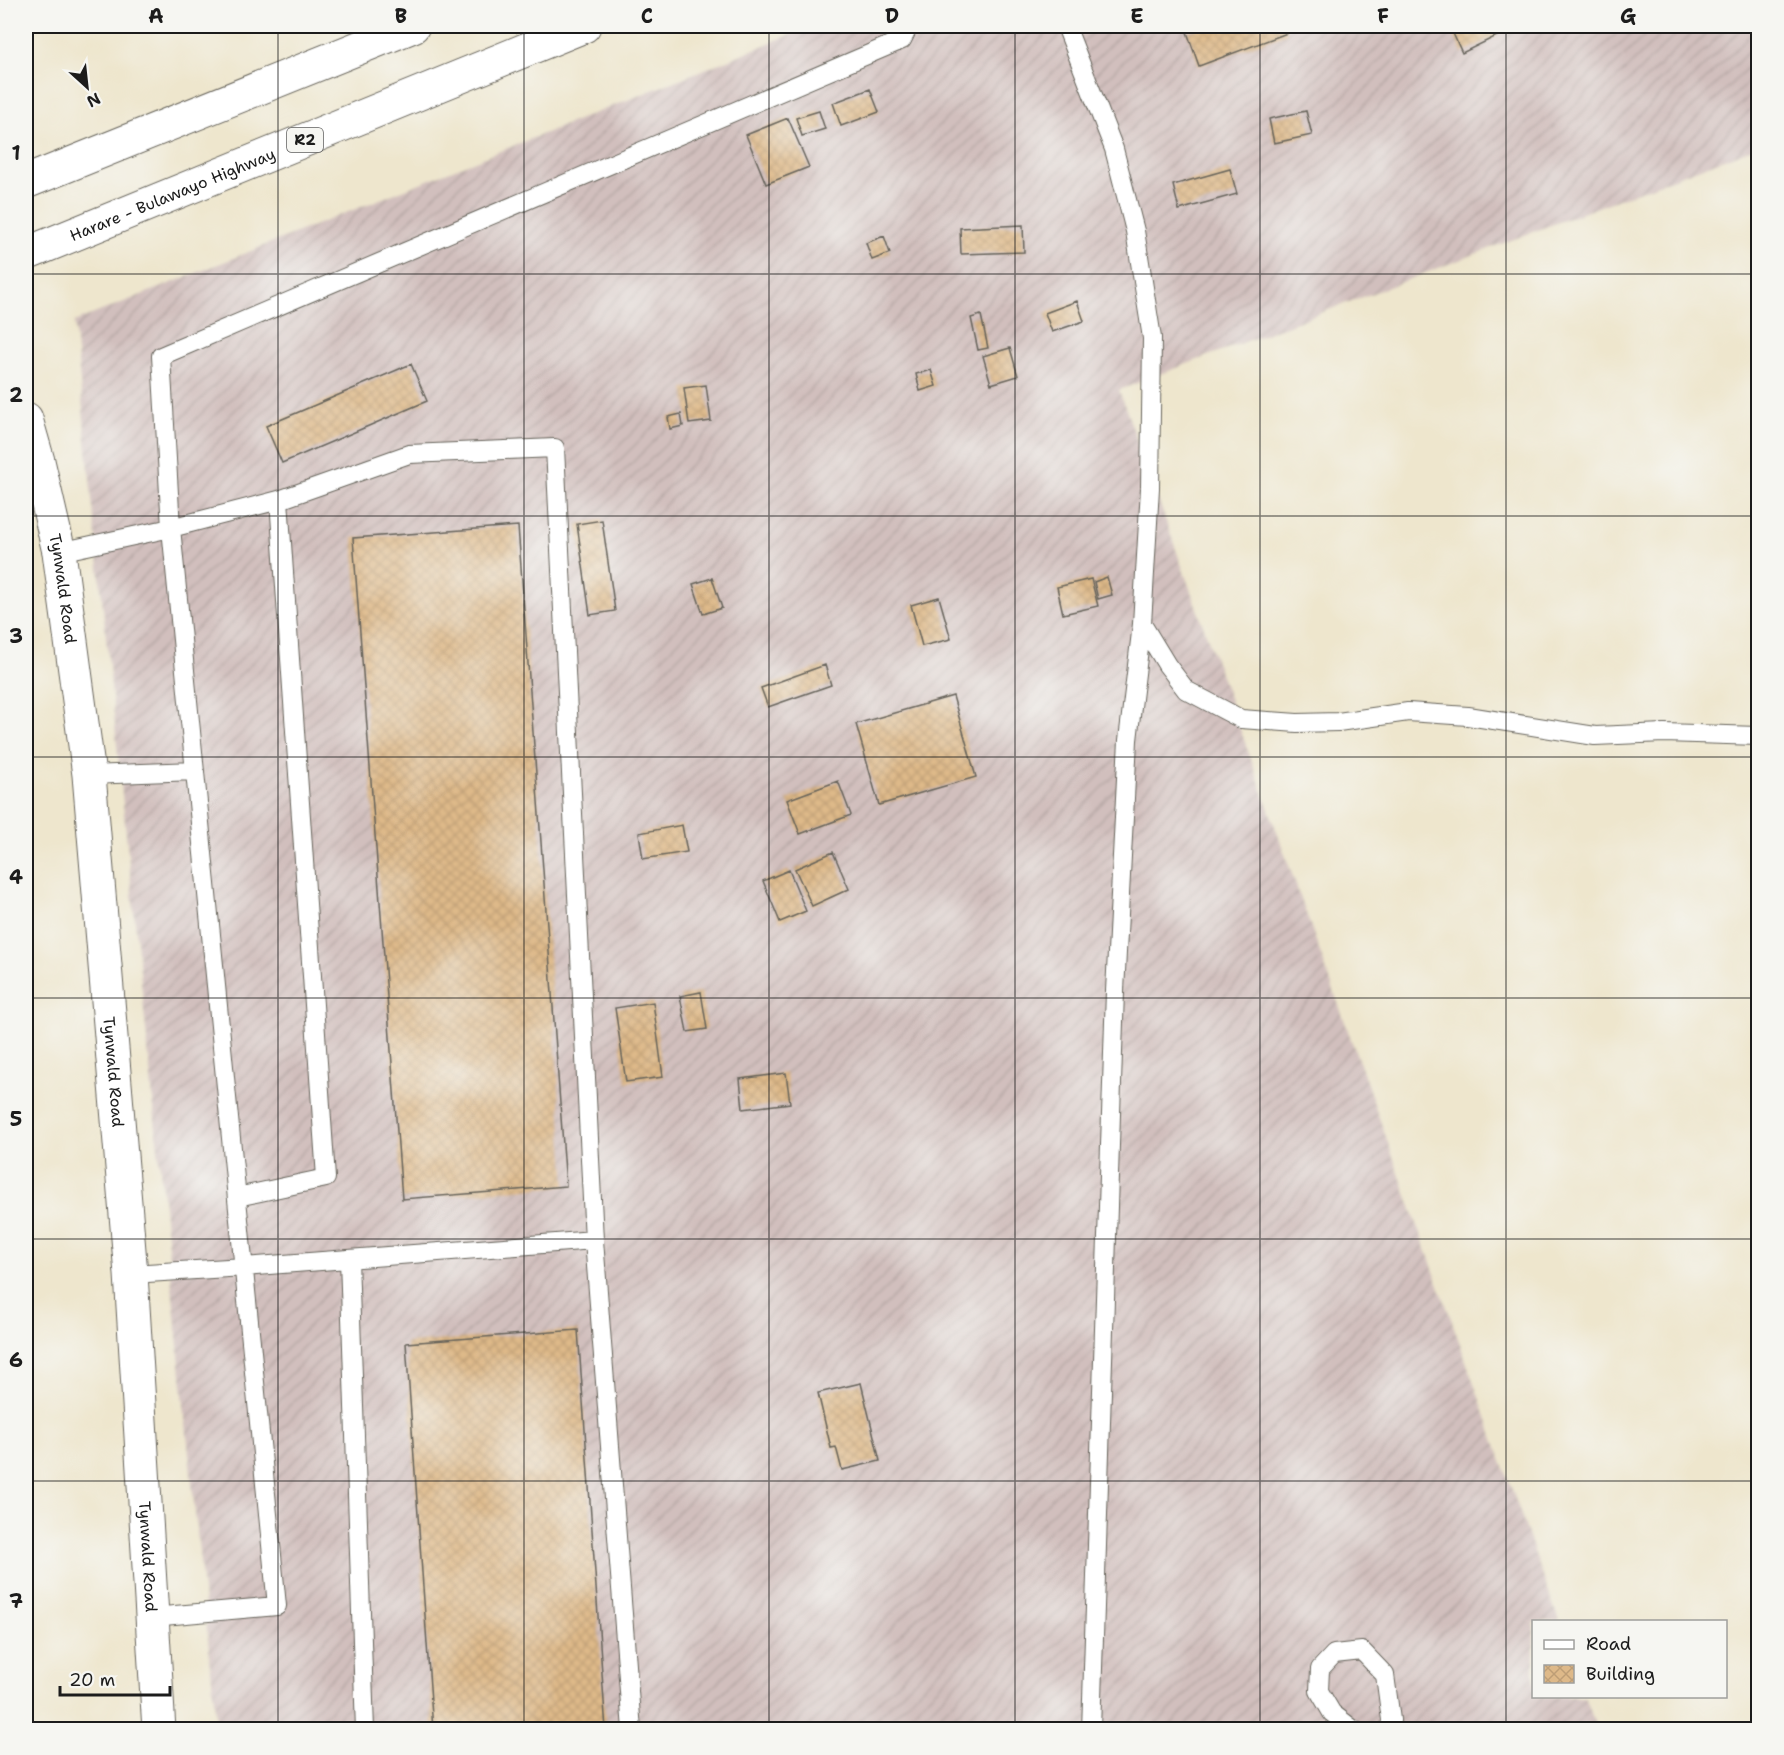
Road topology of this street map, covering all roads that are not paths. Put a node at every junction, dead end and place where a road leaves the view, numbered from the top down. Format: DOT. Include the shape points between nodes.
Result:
graph roads {
  1 [pos="413,26"];
  2 [pos="584,26"];
  3 [pos="909,26"];
  4 [pos="1066,26"];
  5 [pos="26,182"];
  6 [pos="26,254"];
  7 [pos="26,419"];
  8 [pos="279,500"];
  9 [pos="171,528"];
  10 [pos="59,552"];
  11 [pos="1142,624"];
  12 [pos="1758,736"];
  13 [pos="195,771"];
  14 [pos="88,775"];
  15 [pos="237,1197"];
  16 [pos="594,1240"];
  17 [pos="349,1259"];
  18 [pos="244,1267"];
  19 [pos="131,1274"];
  20 [pos="152,1617"];
  21 [pos="159,1730"];
  22 [pos="365,1730"];
  23 [pos="632,1730"];
  24 [pos="1091,1730"];
  25 [pos="1354,1730"];
  26 [pos="1390,1730"];
  1 -- 5 [label="main road"];
  2 -- 6 [label="main road, Harare - Bulawayo Highway / R2"];
  3 -- 9 [label="lane" via="902,40 161,356"];
  4 -- 11 [label="lane" via="1114,149 1135,231 1152,338 1150,488"];
  7 -- 10 [label="main road, Tynwald Road"];
  8 -- 9 [label="lane"];
  8 -- 15 [label="lane" via="326,1178"];
  8 -- 16 [label="lane" via="409,454 555,448"];
  9 -- 10 [label="lane"];
  9 -- 13 [label="lane"];
  10 -- 14 [label="main road, Tynwald Road"];
  11 -- 12 [label="lane" via="1186,690 1240,719 1338,722 1408,712 1468,716 1595,736"];
  11 -- 24 [label="lane" via="1128,740 1116,979"];
  13 -- 14 [label="lane"];
  13 -- 15 [label="lane"];
  14 -- 19 [label="main road, Tynwald Road"];
  15 -- 18 [label="lane"];
  16 -- 17 [label="lane"];
  16 -- 23 [label="lane"];
  17 -- 18 [label="lane"];
  17 -- 22 [label="lane"];
  18 -- 19 [label="lane"];
  18 -- 20 [label="lane" via="277,1606"];
  19 -- 20 [label="main road, Tynwald Road"];
  20 -- 21 [label="main road, Tynwald Road"];
  25 -- 26 [label="lane" via="1332,1713 1318,1691 1320,1669 1334,1654 1362,1651 1385,1675"];
}
